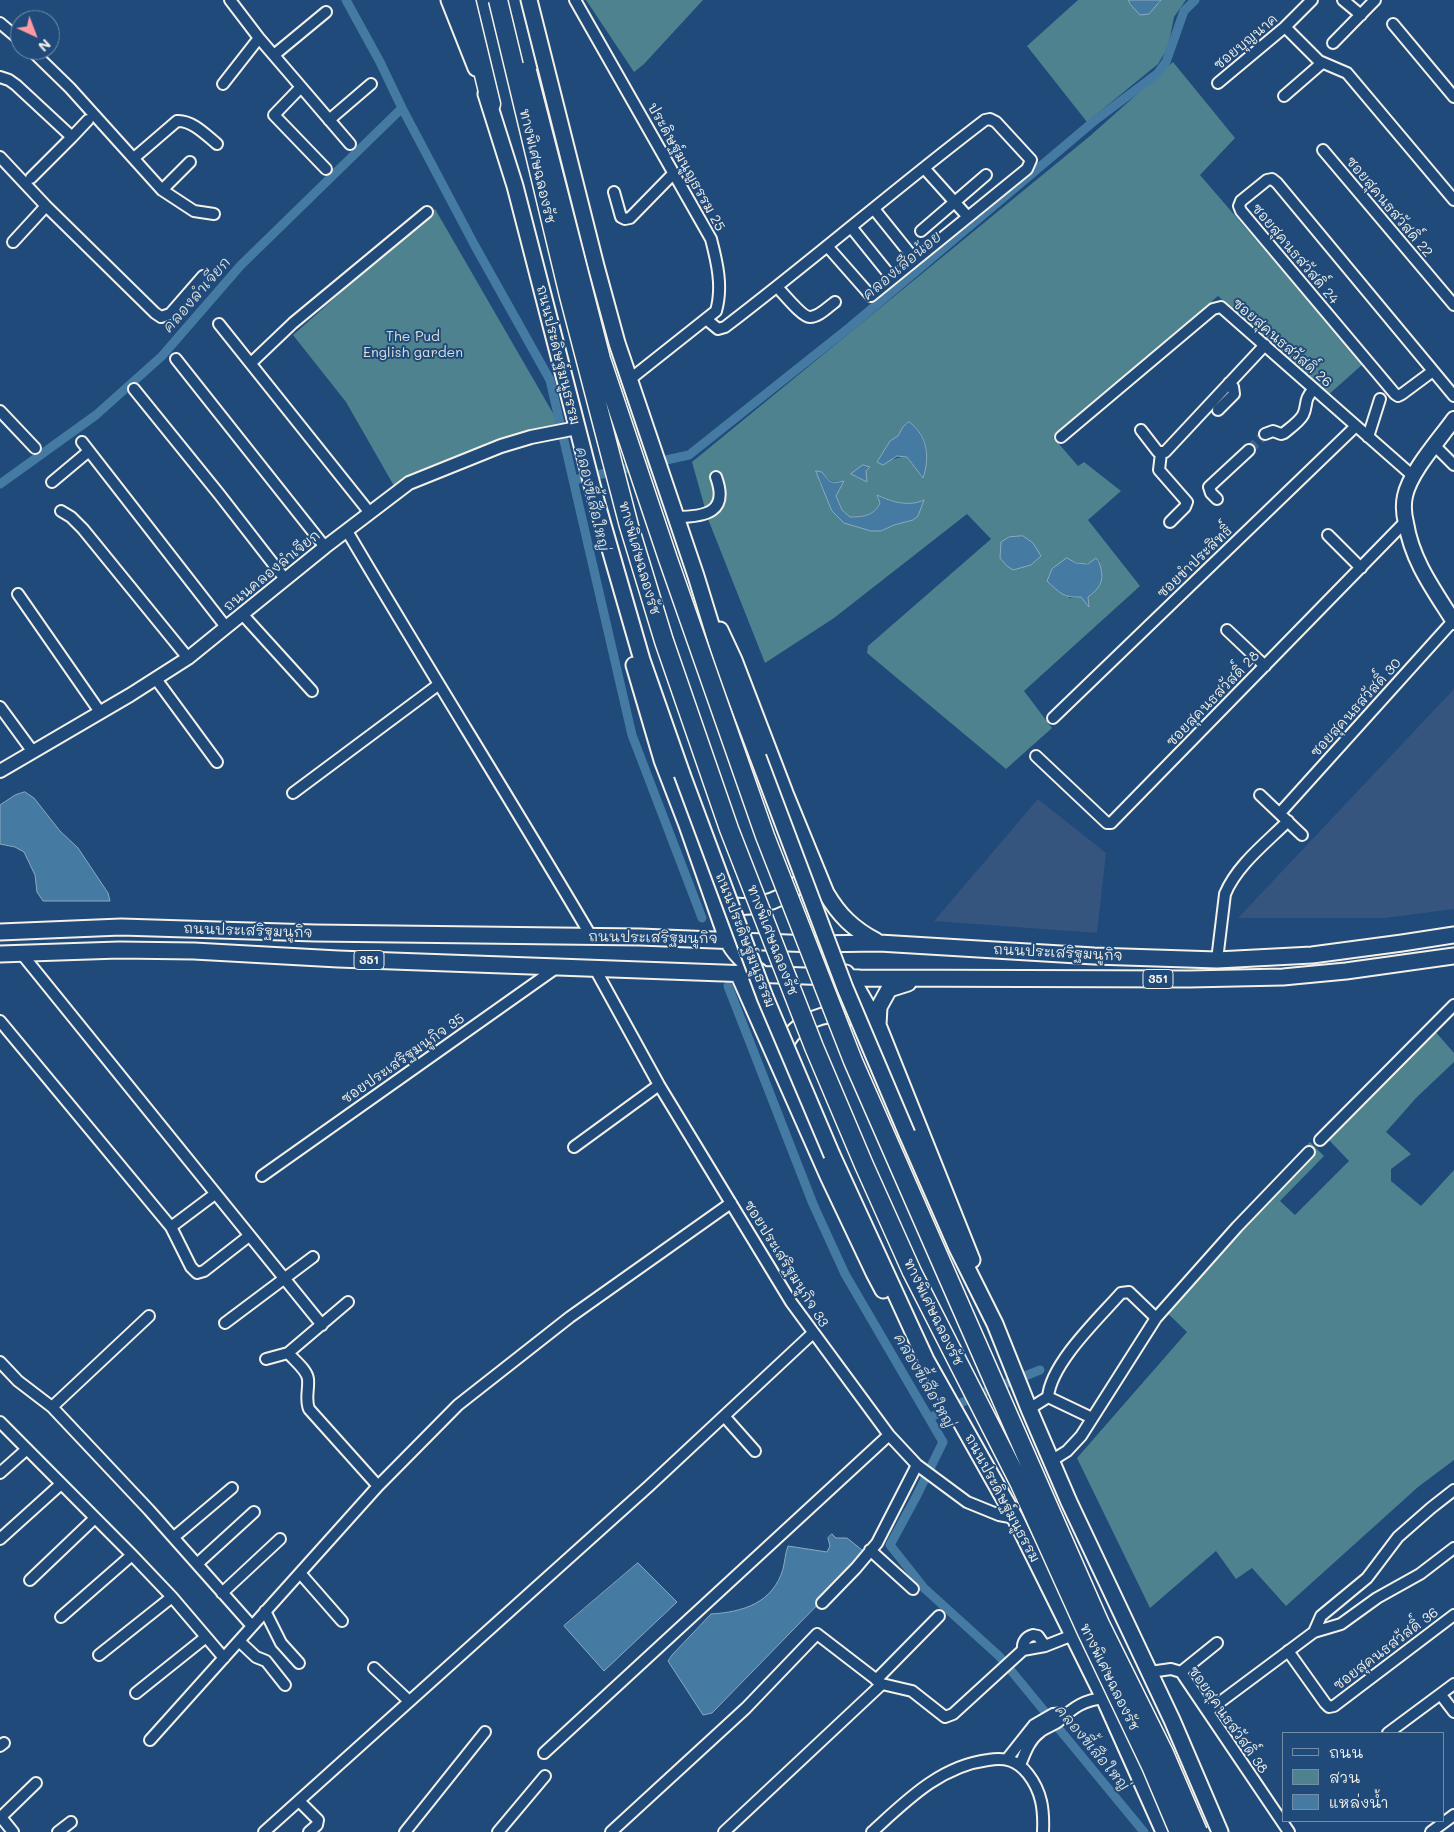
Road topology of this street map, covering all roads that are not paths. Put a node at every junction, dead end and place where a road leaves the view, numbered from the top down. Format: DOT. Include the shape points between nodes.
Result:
graph roads {
  1 [pos="230,0"];
  2 [pos="449,0"];
  3 [pos="466,0"];
  4 [pos="498,0"];
  5 [pos="510,0"];
  6 [pos="529,0"];
  7 [pos="575,0"];
  8 [pos="1312,0"];
  9 [pos="1343,0"];
  10 [pos="1375,0"];
  11 [pos="326,12"];
  12 [pos="1361,15"];
  13 [pos="0,23"];
  14 [pos="1393,24"];
  15 [pos="1285,28"];
  16 [pos="10,32"];
  17 [pos="259,38"];
  18 [pos="1333,43"];
  19 [pos="274,55"];
  20 [pos="41,60"];
  21 [pos="1322,63"];
  22 [pos="0,77"];
  23 [pos="1218,83"];
  24 [pos="223,84"];
  25 [pos="371,84"];
  26 [pos="301,87"];
  27 [pos="1284,96"];
  28 [pos="1454,97"];
  29 [pos="490,104"];
  30 [pos="88,120"];
  31 [pos="329,120"];
  32 [pos="72,137"];
  33 [pos="217,144"];
  34 [pos="350,144"];
  35 [pos="1322,150"];
  36 [pos="0,157"];
  37 [pos="134,158"];
  38 [pos="190,162"];
  39 [pos="924,168"];
  40 [pos="326,169"];
  41 [pos="673,174"];
  42 [pos="986,174"];
  43 [pos="31,178"];
  44 [pos="162,190"];
  45 [pos="614,192"];
  46 [pos="1454,200"];
  47 [pos="954,202"];
  48 [pos="46,206"];
  49 [pos="874,209"];
  50 [pos="428,212"];
  51 [pos="214,214"];
  52 [pos="968,218"];
  53 [pos="851,227"];
  54 [pos="921,231"];
  55 [pos="13,242"];
  56 [pos="827,246"];
  57 [pos="915,260"];
  58 [pos="203,276"];
  59 [pos="892,278"];
  60 [pos="777,287"];
  61 [pos="835,302"];
  62 [pos="1454,305"];
  63 [pos="706,319"];
  64 [pos="220,324"];
  65 [pos="1265,346"];
  66 [pos="176,359"];
  67 [pos="251,363"];
  68 [pos="1433,371"];
  69 [pos="629,380"];
  70 [pos="1229,383"];
  71 [pos="134,389"];
  72 [pos="1314,389"];
  73 [pos="1454,396"];
  74 [pos="1380,399"];
  75 [pos="1218,410"];
  76 [pos="0,411"];
  77 [pos="1454,420"];
  78 [pos="1356,426"];
  79 [pos="567,429"];
  80 [pos="1141,430"];
  81 [pos="1265,434"];
  82 [pos="1061,437"];
  83 [pos="1368,437"];
  84 [pos="82,442"];
  85 [pos="1435,446"];
  86 [pos="35,448"];
  87 [pos="1249,450"];
  88 [pos="89,451"];
  89 [pos="1161,453"];
  90 [pos="1454,465"];
  91 [pos="1413,476"];
  92 [pos="716,477"];
  93 [pos="52,482"];
  94 [pos="1217,499"];
  95 [pos="61,511"];
  96 [pos="370,513"];
  97 [pos="676,517"];
  98 [pos="1170,522"];
  99 [pos="1405,522"];
  100 [pos="347,531"];
  101 [pos="1328,535"];
  102 [pos="325,547"];
  103 [pos="1361,568"];
  104 [pos="696,576"];
  105 [pos="285,579"];
  106 [pos="618,579"];
  107 [pos="18,594"];
  108 [pos="243,615"];
  109 [pos="1454,621"];
  110 [pos="226,627"];
  111 [pos="1227,630"];
  112 [pos="188,658"];
  113 [pos="1265,666"];
  114 [pos="156,679"];
  115 [pos="438,685"];
  116 [pos="312,691"];
  117 [pos="0,707"];
  118 [pos="100,712"];
  119 [pos="1053,718"];
  120 [pos="33,752"];
  121 [pos="1036,756"];
  122 [pos="217,762"];
  123 [pos="0,771"];
  124 [pos="293,792"];
  125 [pos="1260,794"];
  126 [pos="1280,813"];
  127 [pos="1288,821"];
  128 [pos="1302,835"];
  129 [pos="808,850"];
  130 [pos="711,891"];
  131 [pos="0,932"];
  132 [pos="1454,935"];
  133 [pos="591,936"];
  134 [pos="727,939"];
  135 [pos="879,943"];
  136 [pos="813,944"];
  137 [pos="0,954"];
  138 [pos="21,954"];
  139 [pos="1454,956"];
  140 [pos="1217,960"];
  141 [pos="560,966"];
  142 [pos="594,968"];
  143 [pos="738,973"];
  144 [pos="766,975"];
  145 [pos="849,978"];
  146 [pos="922,979"];
  147 [pos="1454,1005"];
  148 [pos="0,1021"];
  149 [pos="880,1031"];
  150 [pos="787,1082"];
  151 [pos="659,1085"];
  152 [pos="1320,1140"];
  153 [pos="574,1146"];
  154 [pos="1309,1152"];
  155 [pos="262,1176"];
  156 [pos="215,1194"];
  157 [pos="731,1203"];
  158 [pos="171,1227"];
  159 [pos="249,1236"];
  160 [pos="313,1257"];
  161 [pos="284,1279"];
  162 [pos="348,1302"];
  163 [pos="149,1316"];
  164 [pos="1156,1318"];
  165 [pos="225,1323"];
  166 [pos="995,1324"];
  167 [pos="322,1325"];
  168 [pos="813,1333"];
  169 [pos="288,1353"];
  170 [pos="266,1359"];
  171 [pos="926,1360"];
  172 [pos="0,1362"];
  173 [pos="1048,1397"];
  174 [pos="52,1407"];
  175 [pos="1029,1409"];
  176 [pos="724,1416"];
  177 [pos="1092,1418"];
  178 [pos="0,1422"];
  179 [pos="889,1435"];
  180 [pos="27,1449"];
  181 [pos="756,1451"];
  182 [pos="1051,1461"];
  183 [pos="917,1465"];
  184 [pos="0,1474"];
  185 [pos="61,1484"];
  186 [pos="378,1486"];
  187 [pos="232,1488"];
  188 [pos="1454,1490"];
  189 [pos="254,1512"];
  190 [pos="95,1518"];
  191 [pos="1015,1518"];
  192 [pos="174,1537"];
  193 [pos="0,1539"];
  194 [pos="280,1539"];
  195 [pos="1454,1548"];
  196 [pos="870,1550"];
  197 [pos="132,1555"];
  198 [pos="197,1564"];
  199 [pos="300,1573"];
  200 [pos="30,1580"];
  201 [pos="913,1588"];
  202 [pos="222,1593"];
  203 [pos="172,1597"];
  204 [pos="822,1602"];
  205 [pos="265,1611"];
  206 [pos="1454,1615"];
  207 [pos="940,1616"];
  208 [pos="61,1617"];
  209 [pos="342,1621"];
  210 [pos="252,1626"];
  211 [pos="1314,1632"];
  212 [pos="1073,1635"];
  213 [pos="206,1638"];
  214 [pos="239,1641"];
  215 [pos="1217,1643"];
  216 [pos="1288,1651"];
  217 [pos="99,1655"];
  218 [pos="224,1658"];
  219 [pos="299,1663"];
  220 [pos="374,1668"];
  221 [pos="1150,1672"];
  222 [pos="1181,1672"];
  223 [pos="879,1682"];
  224 [pos="1454,1684"];
  225 [pos="285,1685"];
  226 [pos="136,1693"];
  227 [pos="1441,1694"];
  228 [pos="1104,1698"];
  229 [pos="409,1701"];
  230 [pos="1208,1711"];
  231 [pos="1454,1712"];
  232 [pos="1055,1718"];
  233 [pos="1401,1724"];
  234 [pos="485,1732"];
  235 [pos="1389,1732"];
  236 [pos="1406,1732"];
  237 [pos="150,1740"];
  238 [pos="544,1753"];
  239 [pos="1007,1759"];
  240 [pos="1020,1765"];
  241 [pos="545,1776"];
  242 [pos="36,1783"];
  243 [pos="300,1801"];
  244 [pos="1454,1815"];
  245 [pos="0,1817"];
  246 [pos="1282,1819"];
  247 [pos="71,1822"];
  248 [pos="407,1828"];
  249 [pos="13,1832"];
  250 [pos="58,1832"];
  251 [pos="264,1832"];
  252 [pos="309,1832"];
  253 [pos="419,1832"];
  254 [pos="498,1832"];
  255 [pos="611,1832"];
  256 [pos="724,1832"];
  257 [pos="872,1832"];
  258 [pos="1043,1832"];
  259 [pos="1164,1832"];
  260 [pos="1179,1832"];
  261 [pos="1198,1832"];
  262 [pos="1220,1832"];
  263 [pos="1431,1832"];
  1 -- 17 [label="street"];
  2 -- 29 [label="main road, ถนนประดิษฐ์มนูธรรม"];
  3 -- 29 [label="highway"];
  4 -- 260 [label="highway, ทางพิเศษฉลองรัช, bridge" via="569,296 629,526 664,641 729,829 810,1038 912,1272 1020,1484"];
  5 -- 261 [label="highway, ทางพิเศษฉลองรัช, bridge" via="601,360 765,836 857,1070 1100,1624 1164,1753"];
  6 -- 69 [label="main road" via="596,266"];
  7 -- 41 [label="street, ประดิษฐ์มนูญธรรม 25"];
  8 -- 15 [label="street, ซอยบุญนาค"];
  9 -- 12 [label="street"];
  10 -- 12 [label="street"];
  11 -- 19 [label="street"];
  12 -- 18 [label="street"];
  13 -- 16 [label="street"];
  14 -- 28 [label="street"];
  15 -- 21 [label="street"];
  15 -- 23 [label="street, ซอยบุญนาค"];
  17 -- 19 [label="street"];
  17 -- 24 [label="street"];
  19 -- 26 [label="street"];
  20 -- 37 [label="street"];
  21 -- 27 [label="street"];
  21 -- 46 [label="street" via="1347,73"];
  22 -- 32 [label="street" via="16,85"];
  25 -- 31 [label="street"];
  26 -- 31 [label="street"];
  26 -- 40 [label="street" via="274,115"];
  29 -- 79 [label="main road, ถนนประดิษฐ์มนูธรรม" via="517,195"];
  30 -- 32 [label="street"];
  31 -- 34 [label="street"];
  32 -- 43 [label="street"];
  33 -- 37 [label="street" via="192,125 177,121"];
  35 -- 62 [label="street, ซอยสุคนธสวัสดิ์ 22"];
  36 -- 48 [label="street"];
  37 -- 44 [label="street"];
  38 -- 44 [label="street"];
  39 -- 47 [label="street"];
  39 -- 49 [label="street"];
  39 -- 52 [label="street" via="990,119 1031,160 1027,169"];
  41 -- 45 [label="street" via="630,218 621,217"];
  41 -- 63 [label="street, ประดิษฐ์มนูญธรรม 25" via="711,239 720,298 716,311"];
  42 -- 47 [label="street"];
  44 -- 51 [label="street" via="194,211"];
  47 -- 52 [label="street"];
  47 -- 54 [label="street"];
  48 -- 55 [label="street"];
  48 -- 58 [label="street" via="161,317 170,314"];
  49 -- 53 [label="street"];
  49 -- 57 [label="street"];
  50 -- 67 [label="street" via="293,323"];
  52 -- 57 [label="street"];
  53 -- 56 [label="street"];
  53 -- 59 [label="street"];
  56 -- 59 [label="street" via="871,296"];
  56 -- 60 [label="street"];
  57 -- 59 [label="street"];
  60 -- 61 [label="street" via="804,316 818,315"];
  60 -- 63 [label="street" via="725,327 718,329"];
  63 -- 69 [label="street, ประดิษฐ์มนูญธรรม 25"];
  64 -- 67 [label="street"];
  65 -- 70 [label="street"];
  65 -- 72 [label="street, ซอยสุคนธสวัสดิ์ 26"];
  65 -- 82 [label="street, ซอยสุคนธสวัสดิ์ 26" via="1221,307 1217,307"];
  66 -- 102 [label="street"];
  67 -- 96 [label="street"];
  68 -- 68 [label="street, ซอยสุคนธสวัสดิ์ 24" via="1402,394 1395,394 1241,211 1241,201 1267,180 1278,183"];
  68 -- 73 [label="street, ซอยสุคนธสวัสดิ์ 24"];
  69 -- 97 [label="main road"];
  70 -- 75 [label="street" via="1234,394"];
  70 -- 89 [label="street"];
  71 -- 105 [label="street"];
  72 -- 78 [label="street, ซอยสุคนธสวัสดิ์ 26"];
  72 -- 81 [label="street" via="1306,400 1301,418 1284,433 1273,431"];
  74 -- 83 [label="street"];
  76 -- 86 [label="street"];
  77 -- 85 [label="main road"];
  78 -- 83 [label="street, ซอยสุคนธสวัสดิ์ 26"];
  78 -- 119 [label="street, ซอยขำประสิทธิ์"];
  79 -- 96 [label="street, ถนนคลองลำเจียก" via="502,446 416,479"];
  79 -- 106 [label="main road, ถนนประดิษฐ์มนูธรรม" via="590,477"];
  80 -- 89 [label="street"];
  83 -- 91 [label="street, ซอยสุคนธสวัสดิ์ 26"];
  84 -- 88 [label="street"];
  85 -- 90 [label="street"];
  85 -- 91 [label="main road"];
  87 -- 94 [label="street" via="1209,487"];
  88 -- 93 [label="street"];
  88 -- 110 [label="street"];
  89 -- 98 [label="street" via="1160,470 1187,502"];
  91 -- 99 [label="main road" via="1404,496"];
  92 -- 97 [label="street" via="721,497 714,510 701,515"];
  95 -- 112 [label="street" via="84,529"];
  96 -- 100 [label="street, ถนนคลองลำเจียก"];
  97 -- 104 [label="main road"];
  99 -- 103 [label="street, ซอยสุคนธสวัสดิ์ 28"];
  99 -- 109 [label="main road" via="1415,557"];
  100 -- 102 [label="street, ถนนคลองลำเจียก"];
  100 -- 115 [label="street"];
  101 -- 103 [label="street"];
  102 -- 105 [label="street, ถนนคลองลำเจียก"];
  103 -- 113 [label="street, ซอยสุคนธสวัสดิ์ 28"];
  104 -- 129 [label="main road" via="734,660"];
  104 -- 166 [label="main road, bridge" via="719,651 842,979 957,1248"];
  105 -- 108 [label="street, ถนนคลองลำเจียก"];
  106 -- 130 [label="main road" via="633,661 662,760"];
  106 -- 171 [label="main road, ถนนประดิษฐ์มนูธรรม, bridge" via="682,774 765,997 832,1155"];
  107 -- 118 [label="street"];
  108 -- 110 [label="street, ถนนคลองลำเจียก"];
  108 -- 116 [label="street"];
  109 -- 126 [label="street, ซอยสุคนธสวัสดิ์ 30"];
  110 -- 112 [label="street, ถนนคลองลำเจียก"];
  111 -- 113 [label="street"];
  112 -- 114 [label="street, ถนนคลองลำเจียก"];
  113 -- 121 [label="street, ซอยสุคนธสวัสดิ์ 28" via="1111,824"];
  114 -- 118 [label="street, ถนนคลองลำเจียก"];
  114 -- 122 [label="street"];
  115 -- 124 [label="street"];
  115 -- 133 [label="street"];
  117 -- 120 [label="street"];
  118 -- 120 [label="street, ถนนคลองลำเจียก"];
  120 -- 123 [label="street, ถนนคลองลำเจียก"];
  125 -- 126 [label="street"];
  126 -- 127 [label="street"];
  127 -- 128 [label="street"];
  127 -- 140 [label="street" via="1229,885 1225,894"];
  129 -- 130 [label="main road" via="806,868 799,884 785,895 747,907 723,903"];
  129 -- 135 [label="main road" via="835,908 852,927"];
  130 -- 134 [label="main road"];
  131 -- 133 [label="main road, ถนนประเสริฐมนูกิจ / 351" via="120,927"];
  132 -- 140 [label="main road, ถนนประเสริฐมนูกิจ / 351" via="1312,955"];
  133 -- 134 [label="main road, ถนนประเสริฐมนูกิจ / 351"];
  134 -- 136 [label="main road, ถนนประเสริฐมนูกิจ / 351"];
  134 -- 144 [label="main road" via="742,960"];
  135 -- 136 [label="main road, ถนนประเสริฐมนูกิจ / 351"];
  135 -- 140 [label="main road, ถนนประเสริฐมนูกิจ / 351"];
  136 -- 145 [label="main road" via="825,951"];
  137 -- 138 [label="main road, ถนนประเสริฐมนูกิจ / 351"];
  138 -- 141 [label="main road, ถนนประเสริฐมนูกิจ / 351" via="194,951"];
  138 -- 156 [label="street"];
  139 -- 146 [label="main road, ถนนประเสริฐมนูกิจ / 351" via="1283,978"];
  141 -- 142 [label="main road, ถนนประเสริฐมนูกิจ / 351"];
  141 -- 155 [label="street, ซอยประเสริฐมนูกิจ 35"];
  142 -- 143 [label="main road, ถนนประเสริฐมนูกิจ / 351"];
  142 -- 151 [label="street, ซอยประเสริฐมนูกิจ 33"];
  143 -- 144 [label="main road, ถนนประเสริฐมนูกิจ / 351"];
  143 -- 150 [label="main road"];
  144 -- 145 [label="main road, ถนนประเสริฐมนูกิจ / 351"];
  145 -- 146 [label="main road, ถนนประเสริฐมนูกิจ / 351"];
  145 -- 149 [label="main road"];
  146 -- 149 [label="main road" via="889,989 879,1007"];
  147 -- 152 [label="street"];
  148 -- 158 [label="street"];
  149 -- 150 [label="main road" via="854,1016 841,1014 810,1020 788,1038 783,1062"];
  149 -- 166 [label="main road" via="957,1219"];
  150 -- 171 [label="main road" via="874,1273"];
  151 -- 153 [label="street"];
  151 -- 157 [label="street, ซอยประเสริฐมนูกิจ 33"];
  154 -- 164 [label="street"];
  156 -- 158 [label="street"];
  156 -- 159 [label="street"];
  157 -- 168 [label="street, ซอยประเสริฐมนูกิจ 33"];
  157 -- 186 [label="street" via="508,1364 458,1405"];
  158 -- 159 [label="street" via="197,1273"];
  159 -- 161 [label="street"];
  160 -- 161 [label="street"];
  161 -- 165 [label="street"];
  161 -- 167 [label="street"];
  162 -- 167 [label="street"];
  163 -- 174 [label="street"];
  164 -- 173 [label="street" via="1129,1292 1121,1293 1066,1355 1049,1386"];
  164 -- 177 [label="street"];
  166 -- 175 [label="main road"];
  167 -- 169 [label="street"];
  168 -- 176 [label="street"];
  168 -- 179 [label="street, ซอยประเสริฐมนูกิจ 33"];
  169 -- 170 [label="street"];
  169 -- 186 [label="street" via="307,1373 308,1409"];
  171 -- 191 [label="main road, ถนนประดิษฐ์มนูธรรม"];
  172 -- 174 [label="street" via="18,1381"];
  173 -- 175 [label="street"];
  173 -- 177 [label="street"];
  174 -- 192 [label="street"];
  175 -- 182 [label="main road"];
  176 -- 181 [label="street"];
  176 -- 229 [label="street"];
  177 -- 182 [label="street" via="1073,1445"];
  178 -- 180 [label="street"];
  179 -- 183 [label="street, ซอยประเสริฐมนูกิจ 33"];
  179 -- 238 [label="street"];
  180 -- 184 [label="street"];
  180 -- 185 [label="street"];
  182 -- 221 [label="main road"];
  183 -- 191 [label="street, ซอยประเสริฐมนูกิจ 33" via="967,1502"];
  183 -- 196 [label="street"];
  185 -- 190 [label="street"];
  185 -- 193 [label="street"];
  186 -- 199 [label="street"];
  187 -- 192 [label="street"];
  188 -- 211 [label="street" via="1398,1537 1367,1578 1321,1616"];
  189 -- 198 [label="street"];
  190 -- 197 [label="street"];
  190 -- 200 [label="street"];
  191 -- 212 [label="main road, ถนนประดิษฐ์มนูธรรม"];
  192 -- 198 [label="street"];
  194 -- 202 [label="street"];
  195 -- 211 [label="street" via="1420,1574 1377,1598 1341,1624"];
  196 -- 201 [label="street"];
  196 -- 204 [label="street"];
  197 -- 203 [label="street"];
  197 -- 208 [label="street"];
  198 -- 202 [label="street"];
  199 -- 205 [label="street"];
  199 -- 209 [label="street"];
  202 -- 210 [label="street"];
  203 -- 213 [label="street"];
  203 -- 217 [label="street"];
  205 -- 210 [label="street"];
  205 -- 219 [label="street" via="281,1643"];
  206 -- 216 [label="street, ซอยสุคนธสวัสดิ์ 36" via="1334,1706 1329,1707 1325,1703"];
  207 -- 223 [label="street"];
  210 -- 214 [label="street"];
  211 -- 216 [label="street"];
  212 -- 223 [label="street" via="1023,1650 953,1714 945,1717 912,1691"];
  212 -- 228 [label="main road, ถนนประดิษฐ์มนูธรรม"];
  213 -- 218 [label="street"];
  213 -- 226 [label="street"];
  214 -- 218 [label="street"];
  214 -- 225 [label="street" via="256,1657 266,1661"];
  215 -- 222 [label="street"];
  216 -- 230 [label="street"];
  218 -- 237 [label="street"];
  220 -- 229 [label="street"];
  221 -- 222 [label="street, ซอยสุคนธสวัสดิ์ 38" via="1171,1669"];
  221 -- 262 [label="main road"];
  222 -- 230 [label="street, ซอยสุคนธสวัสดิ์ 38"];
  223 -- 255 [label="street" via="817,1634 746,1708"];
  223 -- 256 [label="street"];
  224 -- 227 [label="street"];
  227 -- 231 [label="street"];
  227 -- 233 [label="street"];
  228 -- 232 [label="street" via="1090,1699"];
  228 -- 259 [label="main road, ถนนประดิษฐ์มนูธรรม"];
  229 -- 243 [label="street"];
  230 -- 246 [label="street, ซอยสุคนธสวัสดิ์ 38"];
  232 -- 239 [label="street" via="1034,1725"];
  232 -- 240 [label="street" via="1034,1738"];
  233 -- 235 [label="street"];
  233 -- 236 [label="street"];
  234 -- 248 [label="street"];
  239 -- 240 [label="street"];
  239 -- 257 [label="street" via="978,1761 954,1769 930,1782"];
  240 -- 258 [label="street" via="1037,1786 1042,1801"];
  241 -- 254 [label="street"];
  242 -- 245 [label="street"];
  243 -- 251 [label="street"];
  243 -- 252 [label="street" via="318,1820"];
  244 -- 263 [label="street"];
  245 -- 249 [label="street"];
  247 -- 250 [label="street"];
  248 -- 253 [label="street"];
}
